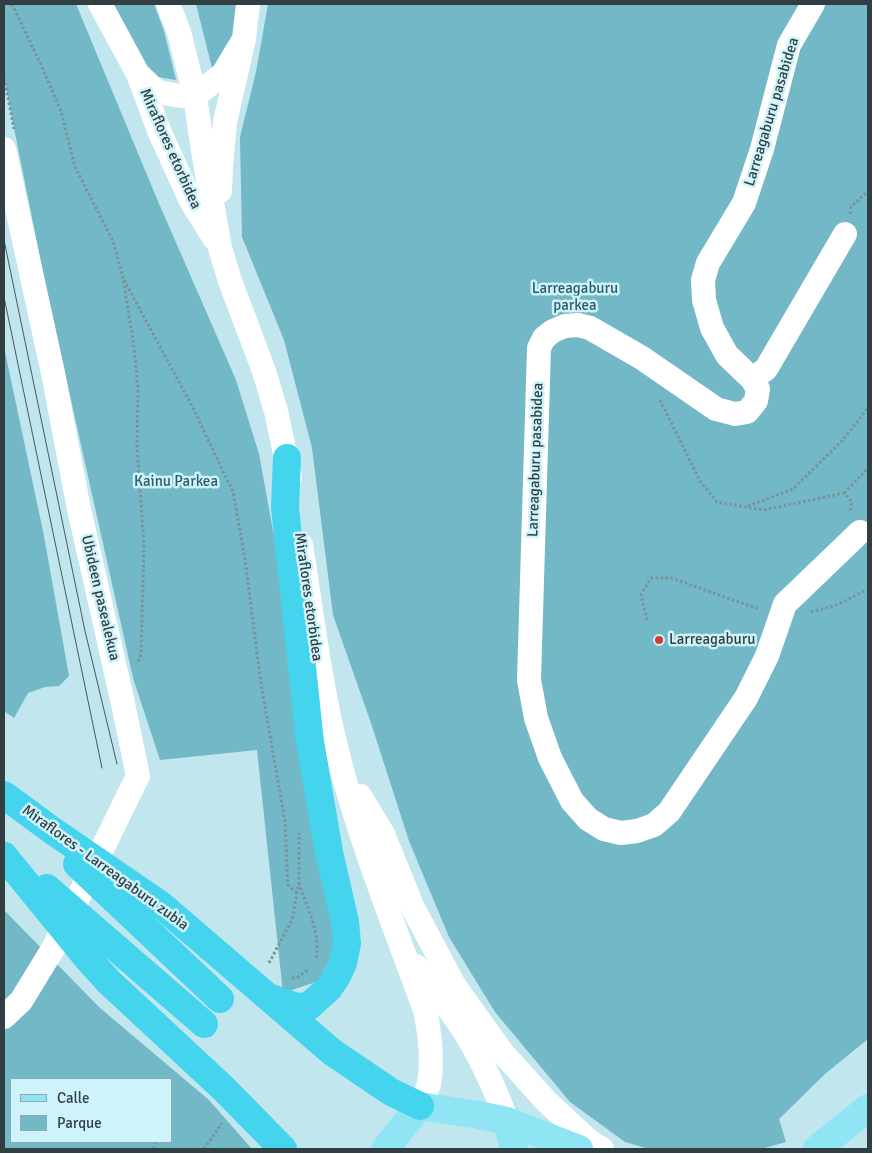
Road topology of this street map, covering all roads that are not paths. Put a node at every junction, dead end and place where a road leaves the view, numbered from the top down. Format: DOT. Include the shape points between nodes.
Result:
graph roads {
  1 [pos="100,4"];
  2 [pos="168,4"];
  3 [pos="248,4"];
  4 [pos="814,4"];
  5 [pos="244,39"];
  6 [pos="138,74"];
  7 [pos="196,96"];
  8 [pos="4,149"];
  9 [pos="845,234"];
  10 [pos="220,248"];
  11 [pos="752,379"];
  12 [pos="287,458"];
  13 [pos="852,540"];
  14 [pos="340,762"];
  15 [pos="7,798"];
  16 [pos="4,851"];
  17 [pos="4,856"];
  18 [pos="402,946"];
  19 [pos="263,981"];
  20 [pos="220,999"];
  21 [pos="4,1017"];
  22 [pos="204,1024"];
  23 [pos="420,1106"];
  24 [pos="868,1108"];
  25 [pos="516,1133"];
  26 [pos="284,1149"];
  27 [pos="385,1149"];
  28 [pos="579,1149"];
  29 [pos="602,1149"];
  30 [pos="817,1149"];
  1 -- 6 [label="street, Miraflores etorbidea"];
  2 -- 7 [label="street, Miraflores etorbidea"];
  3 -- 5 [label="street, Miraflores etorbidea"];
  4 -- 11 [label="street, Larreagaburu pasabidea" via="789,45 762,149 744,203 708,263 703,280 704,300 712,328 727,355"];
  5 -- 7 [label="street, Miraflores etorbidea" via="223,74"];
  5 -- 10 [label="street, Miraflores etorbidea" via="225,122 220,167"];
  6 -- 7 [label="street, Miraflores etorbidea" via="158,92"];
  6 -- 10 [label="street, Miraflores etorbidea" via="191,201"];
  7 -- 10 [label="street, Miraflores etorbidea"];
  8 -- 21 [label="street, Ubideen pasealekua" via="138,776 54,947 21,1001"];
  9 -- 11 [label="street" via="766,369"];
  10 -- 12 [label="street, Miraflores etorbidea" via="260,356"];
  11 -- 13 [label="street, Larreagaburu pasabidea" via="758,389 756,401 747,412 735,414 716,409 642,358 590,328 565,326 544,338 539,348 529,680 536,718 550,758 572,800 588,819 604,829 622,833 654,825 669,812 746,698 767,656 785,604"];
  12 -- 14 [label="street, Miraflores etorbidea" via="318,665"];
  12 -- 19 [label="highway" via="285,508 310,742 347,943 338,976 309,1006 296,1007"];
  14 -- 18 [label="street, Miraflores etorbidea"];
  14 -- 29 [label="street" via="383,834 413,908 454,986 501,1051 546,1100 589,1141"];
  15 -- 19 [label="highway, Miraflores - Larreagaburu zubia" via="161,905"];
  15 -- 20 [label="highway"];
  16 -- 22 [label="highway"];
  17 -- 26 [label="highway" via="109,982 224,1088"];
  18 -- 23 [label="street, Miraflores etorbidea" via="428,1026 429,1085"];
  18 -- 25 [label="street, Miraflores etorbidea" via="474,1047"];
  19 -- 23 [label="highway, Miraflores - Larreagaburu zubia" via="332,1052 391,1092"];
  23 -- 25 [label="main road" via="479,1115"];
  23 -- 27 [label="main road, Miraflores etorbidea"];
  24 -- 30 [label="main road"];
  25 -- 28 [label="main road"];
}
